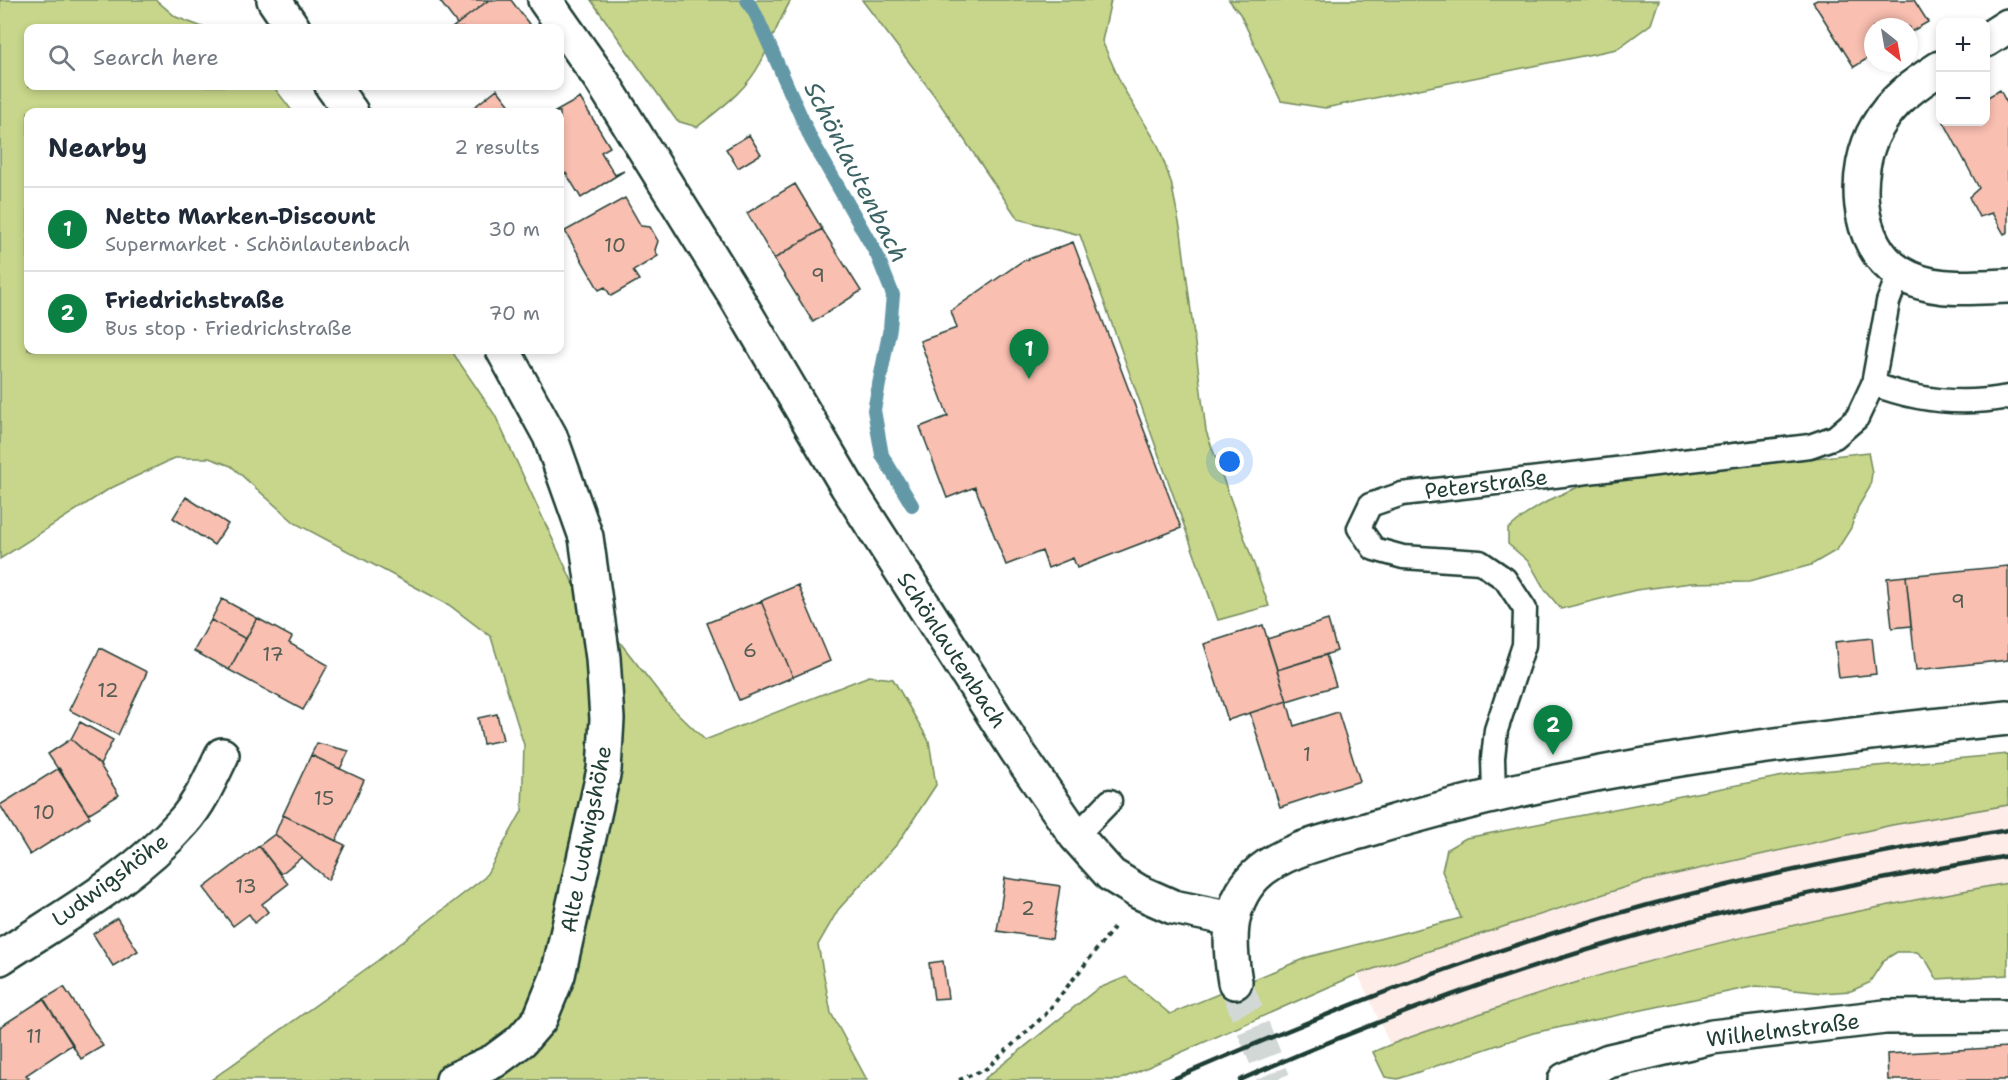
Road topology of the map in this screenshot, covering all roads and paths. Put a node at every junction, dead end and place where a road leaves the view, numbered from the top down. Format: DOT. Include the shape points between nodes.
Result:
graph roads {
  1 [pos="274,0"];
  2 [pos="545,0"];
  3 [pos="290,24"];
  4 [pos="562,24"];
  5 [pos="2008,26"];
  6 [pos="564,27"];
  7 [pos="1990,37"];
  8 [pos="1936,71"];
  9 [pos="335,90"];
  10 [pos="348,108"];
  11 [pos="1899,273"];
  12 [pos="2008,286"];
  13 [pos="505,354"];
  14 [pos="1873,384"];
  15 [pos="2008,397"];
  16 [pos="2008,718"];
  17 [pos="222,755"];
  18 [pos="1494,794"];
  19 [pos="1110,801"];
  20 [pos="1076,836"];
  21 [pos="1139,892"];
  22 [pos="1232,919"];
  23 [pos="0,958"];
  24 [pos="1235,982"];
  25 [pos="2008,1016"];
  26 [pos="453,1080"];
  27 [pos="958,1080"];
  28 [pos="1565,1080"];
  1 -- 3 [label="street"];
  2 -- 4 [label="street, Schönlautenbach"];
  5 -- 7 [label="street"];
  6 -- 20 [label="street, Schönlautenbach" via="602,81 733,292 847,486"];
  8 -- 11 [label="street" via="1912,86 1893,105 1867,149 1860,197 1865,221 1874,243"];
  9 -- 10 [label="street"];
  11 -- 12 [label="street" via="1934,286"];
  11 -- 14 [label="lane, Peterstraße" via="1888,302"];
  13 -- 26 [label="street, Alte Ludwigshöhe" via="550,436 586,537 603,658 607,719 604,770 558,975 540,1019 521,1041 494,1061"];
  14 -- 15 [label="lane" via="1907,397 1941,402"];
  14 -- 18 [label="lane, Peterstraße" via="1857,418 1835,437 1810,446 1402,494 1370,505 1359,528 1374,549 1403,557 1480,562 1505,579 1525,609 1524,645 1496,730 1492,758"];
  16 -- 18 [label="street" via="1866,732 1708,755"];
  17 -- 23 [label="street, Ludwigshöhe" via="206,789 184,821 158,848 104,890"];
  18 -- 22 [label="street" via="1278,860 1243,890"];
  19 -- 20 [label="lane"];
  20 -- 21 [label="street, Schönlautenbach" via="1111,875"];
  21 -- 22 [label="street, Schönlautenbach" via="1173,907"];
  21 -- 27 [label="path" via="1045,1015 986,1069"];
  22 -- 24 [label="street"];
  25 -- 28 [label="street, Wilhelmstraße" via="1885,1017 1712,1037 1609,1061"];
}
